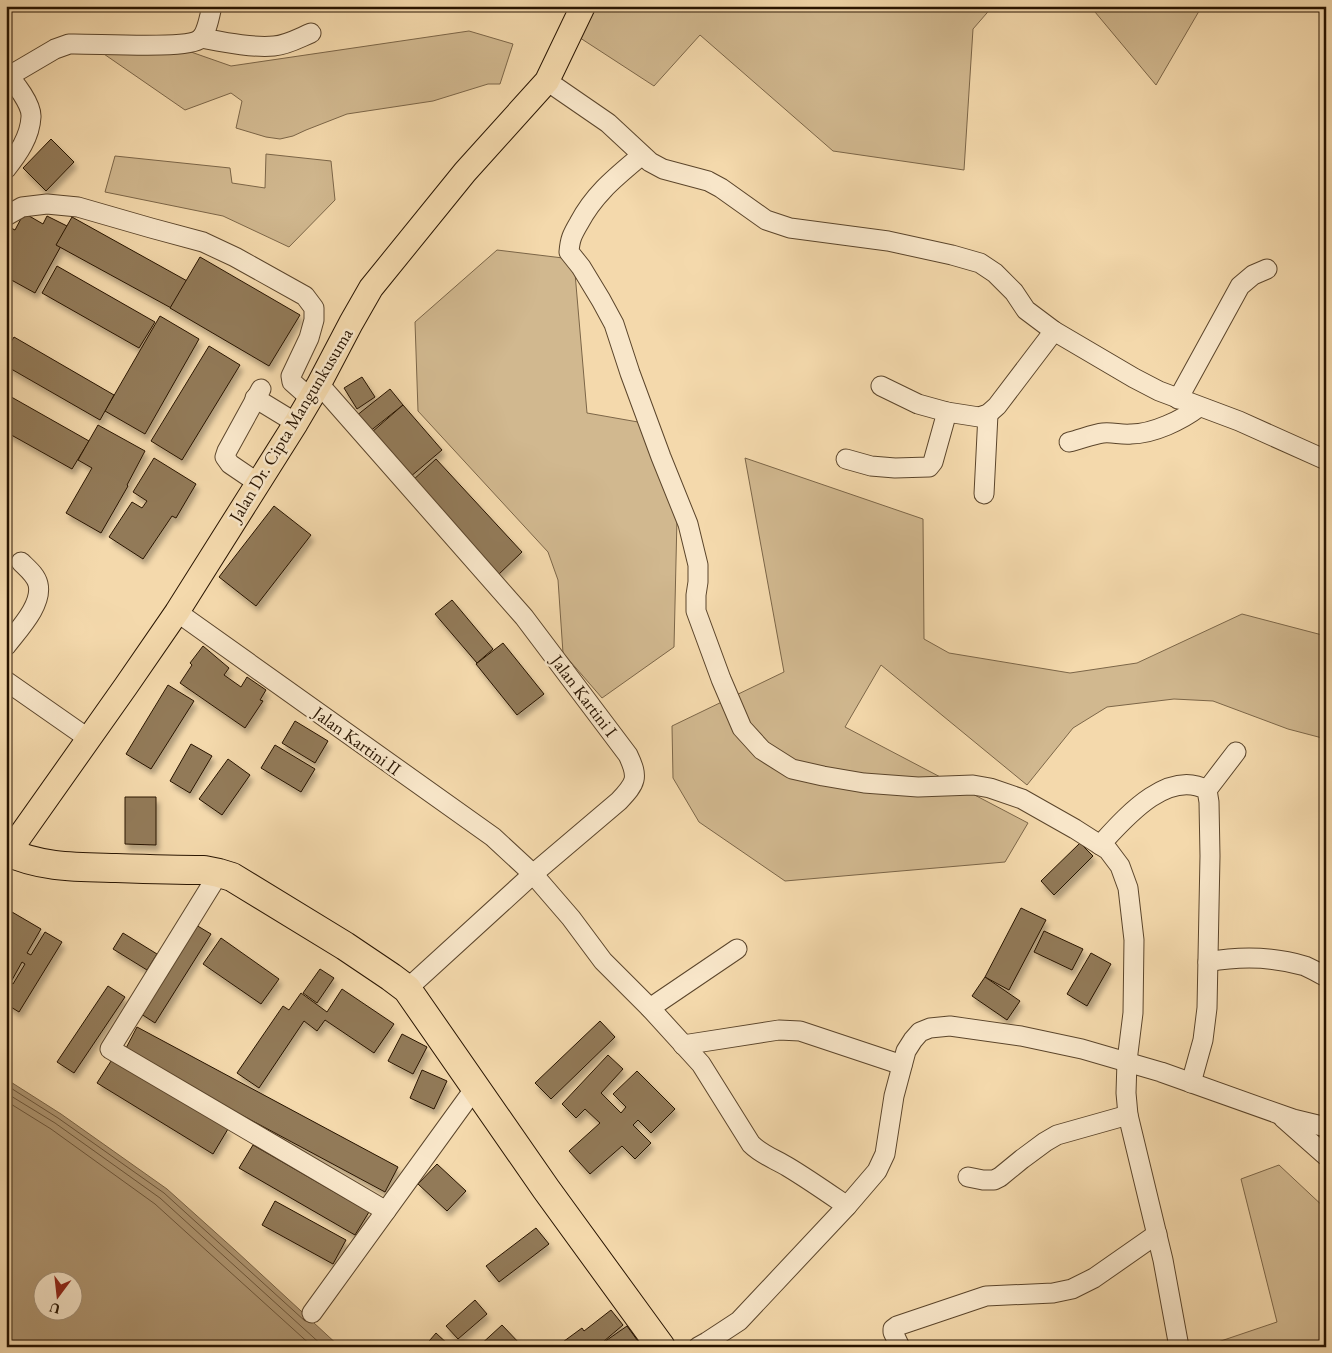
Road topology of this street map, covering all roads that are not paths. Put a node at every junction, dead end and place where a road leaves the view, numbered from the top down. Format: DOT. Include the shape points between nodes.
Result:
graph roads {
  1 [pos="212,6"];
  2 [pos="583,6"];
  3 [pos="311,33"];
  4 [pos="201,38"];
  5 [pos="8,75"];
  6 [pos="547,81"];
  7 [pos="642,155"];
  8 [pos="6,169"];
  9 [pos="6,216"];
  10 [pos="1267,269"];
  11 [pos="1054,331"];
  12 [pos="881,386"];
  13 [pos="315,391"];
  14 [pos="1178,399"];
  15 [pos="1199,407"];
  16 [pos="947,412"];
  17 [pos="988,414"];
  18 [pos="296,423"];
  19 [pos="1069,442"];
  20 [pos="846,459"];
  21 [pos="1326,460"];
  22 [pos="258,483"];
  23 [pos="984,494"];
  24 [pos="22,562"];
  25 [pos="177,612"];
  26 [pos="6,646"];
  27 [pos="6,681"];
  28 [pos="88,739"];
  29 [pos="1236,752"];
  30 [pos="1207,790"];
  31 [pos="1100,845"];
  32 [pos="7,852"];
  33 [pos="219,873"];
  34 [pos="533,874"];
  35 [pos="737,949"];
  36 [pos="1208,962"];
  37 [pos="1326,977"];
  38 [pos="407,989"];
  39 [pos="650,1008"];
  40 [pos="683,1046"];
  41 [pos="1127,1061"];
  42 [pos="902,1065"];
  43 [pos="1191,1083"];
  44 [pos="475,1088"];
  45 [pos="1278,1114"];
  46 [pos="1128,1115"];
  47 [pos="1326,1127"];
  48 [pos="1326,1156"];
  49 [pos="968,1177"];
  50 [pos="847,1206"];
  51 [pos="386,1211"];
  52 [pos="1157,1234"];
  53 [pos="312,1313"];
  54 [pos="661,1347"];
  55 [pos="698,1347"];
  56 [pos="900,1347"];
  57 [pos="1179,1347"];
  1 -- 4 [label="street"];
  2 -- 6 [label="main road, Jalan Dr. Cipta Mangunkusuma"];
  3 -- 4 [label="street" via="275,46"];
  4 -- 5 [label="street" via="171,45 69,44"];
  5 -- 8 [label="street" via="24,97 31,115 27,136"];
  6 -- 7 [label="street" via="608,123"];
  6 -- 13 [label="main road, Jalan Dr. Cipta Mangunkusuma" via="465,172 371,288"];
  7 -- 11 [label="street" via="663,169 708,181 766,220 790,228 888,240 980,263 995,272 1026,310"];
  7 -- 31 [label="street" via="602,190 585,211 569,241 568,252 581,267 614,324 636,392 688,524 698,565 696,611 742,728 762,750 792,768 864,783 990,788 1022,799"];
  9 -- 13 [label="street, Jalan Kartini I" via="22,206 78,207 203,242 306,296 314,308 314,320 290,379"];
  10 -- 14 [label="street" via="1240,286"];
  11 -- 14 [label="street" via="1134,378"];
  11 -- 17 [label="street"];
  12 -- 16 [label="street" via="918,404"];
  13 -- 18 [label="main road, Jalan Dr. Cipta Mangunkusuma"];
  13 -- 34 [label="street, Jalan Kartini I" via="524,617 635,768 635,779 619,801"];
  14 -- 15 [label="street"];
  15 -- 19 [label="street" via="1148,433 1101,433"];
  15 -- 21 [label="street"];
  16 -- 17 [label="street" via="979,417"];
  16 -- 20 [label="street" via="930,467 871,466"];
  17 -- 23 [label="street"];
  18 -- 22 [label="main road, Jalan Dr. Cipta Mangunkusuma"];
  18 -- 22 [label="street" via="258,394 226,458"];
  22 -- 25 [label="main road, Jalan Dr. Cipta Mangunkusuma"];
  24 -- 26 [label="street" via="35,577 38,598"];
  25 -- 28 [label="main road, Jalan Dr. Cipta Mangunkusuma"];
  25 -- 34 [label="street, Jalan Kartini II" via="492,837"];
  27 -- 28 [label="street"];
  28 -- 32 [label="main road, Jalan Dr. Cipta Mangunkusuma"];
  29 -- 30 [label="street"];
  30 -- 31 [label="street" via="1187,784 1155,794 1125,818"];
  30 -- 36 [label="street" via="1210,802"];
  31 -- 41 [label="street" via="1120,866 1128,888 1134,940"];
  32 -- 33 [label="highway" via="53,865"];
  33 -- 38 [label="highway" via="232,877 346,946"];
  33 -- 51 [label="street" via="110,1049"];
  34 -- 38 [label="street, Jalan Kartini I"];
  34 -- 39 [label="street, Jalan Kartini II" via="603,961"];
  35 -- 39 [label="street"];
  36 -- 37 [label="street" via="1240,958 1284,961 1307,967"];
  36 -- 43 [label="street" via="1203,1040"];
  38 -- 44 [label="highway"];
  39 -- 40 [label="street, Jalan Kartini II"];
  40 -- 42 [label="street" via="789,1030"];
  40 -- 50 [label="street, Jalan Kartini II" via="701,1064 751,1144"];
  41 -- 42 [label="street" via="1021,1036 950,1026 920,1032 906,1051"];
  41 -- 43 [label="street"];
  41 -- 46 [label="street"];
  42 -- 50 [label="street" via="884,1154 877,1171"];
  43 -- 45 [label="street"];
  44 -- 51 [label="street"];
  44 -- 54 [label="highway"];
  45 -- 47 [label="street"];
  45 -- 48 [label="street"];
  46 -- 49 [label="street" via="1057,1135 994,1180"];
  46 -- 52 [label="street"];
  50 -- 55 [label="street" via="738,1321"];
  51 -- 53 [label="street"];
  52 -- 56 [label="street" via="1094,1278 1072,1289 986,1296 897,1326 893,1332"];
  52 -- 57 [label="street"];
}
